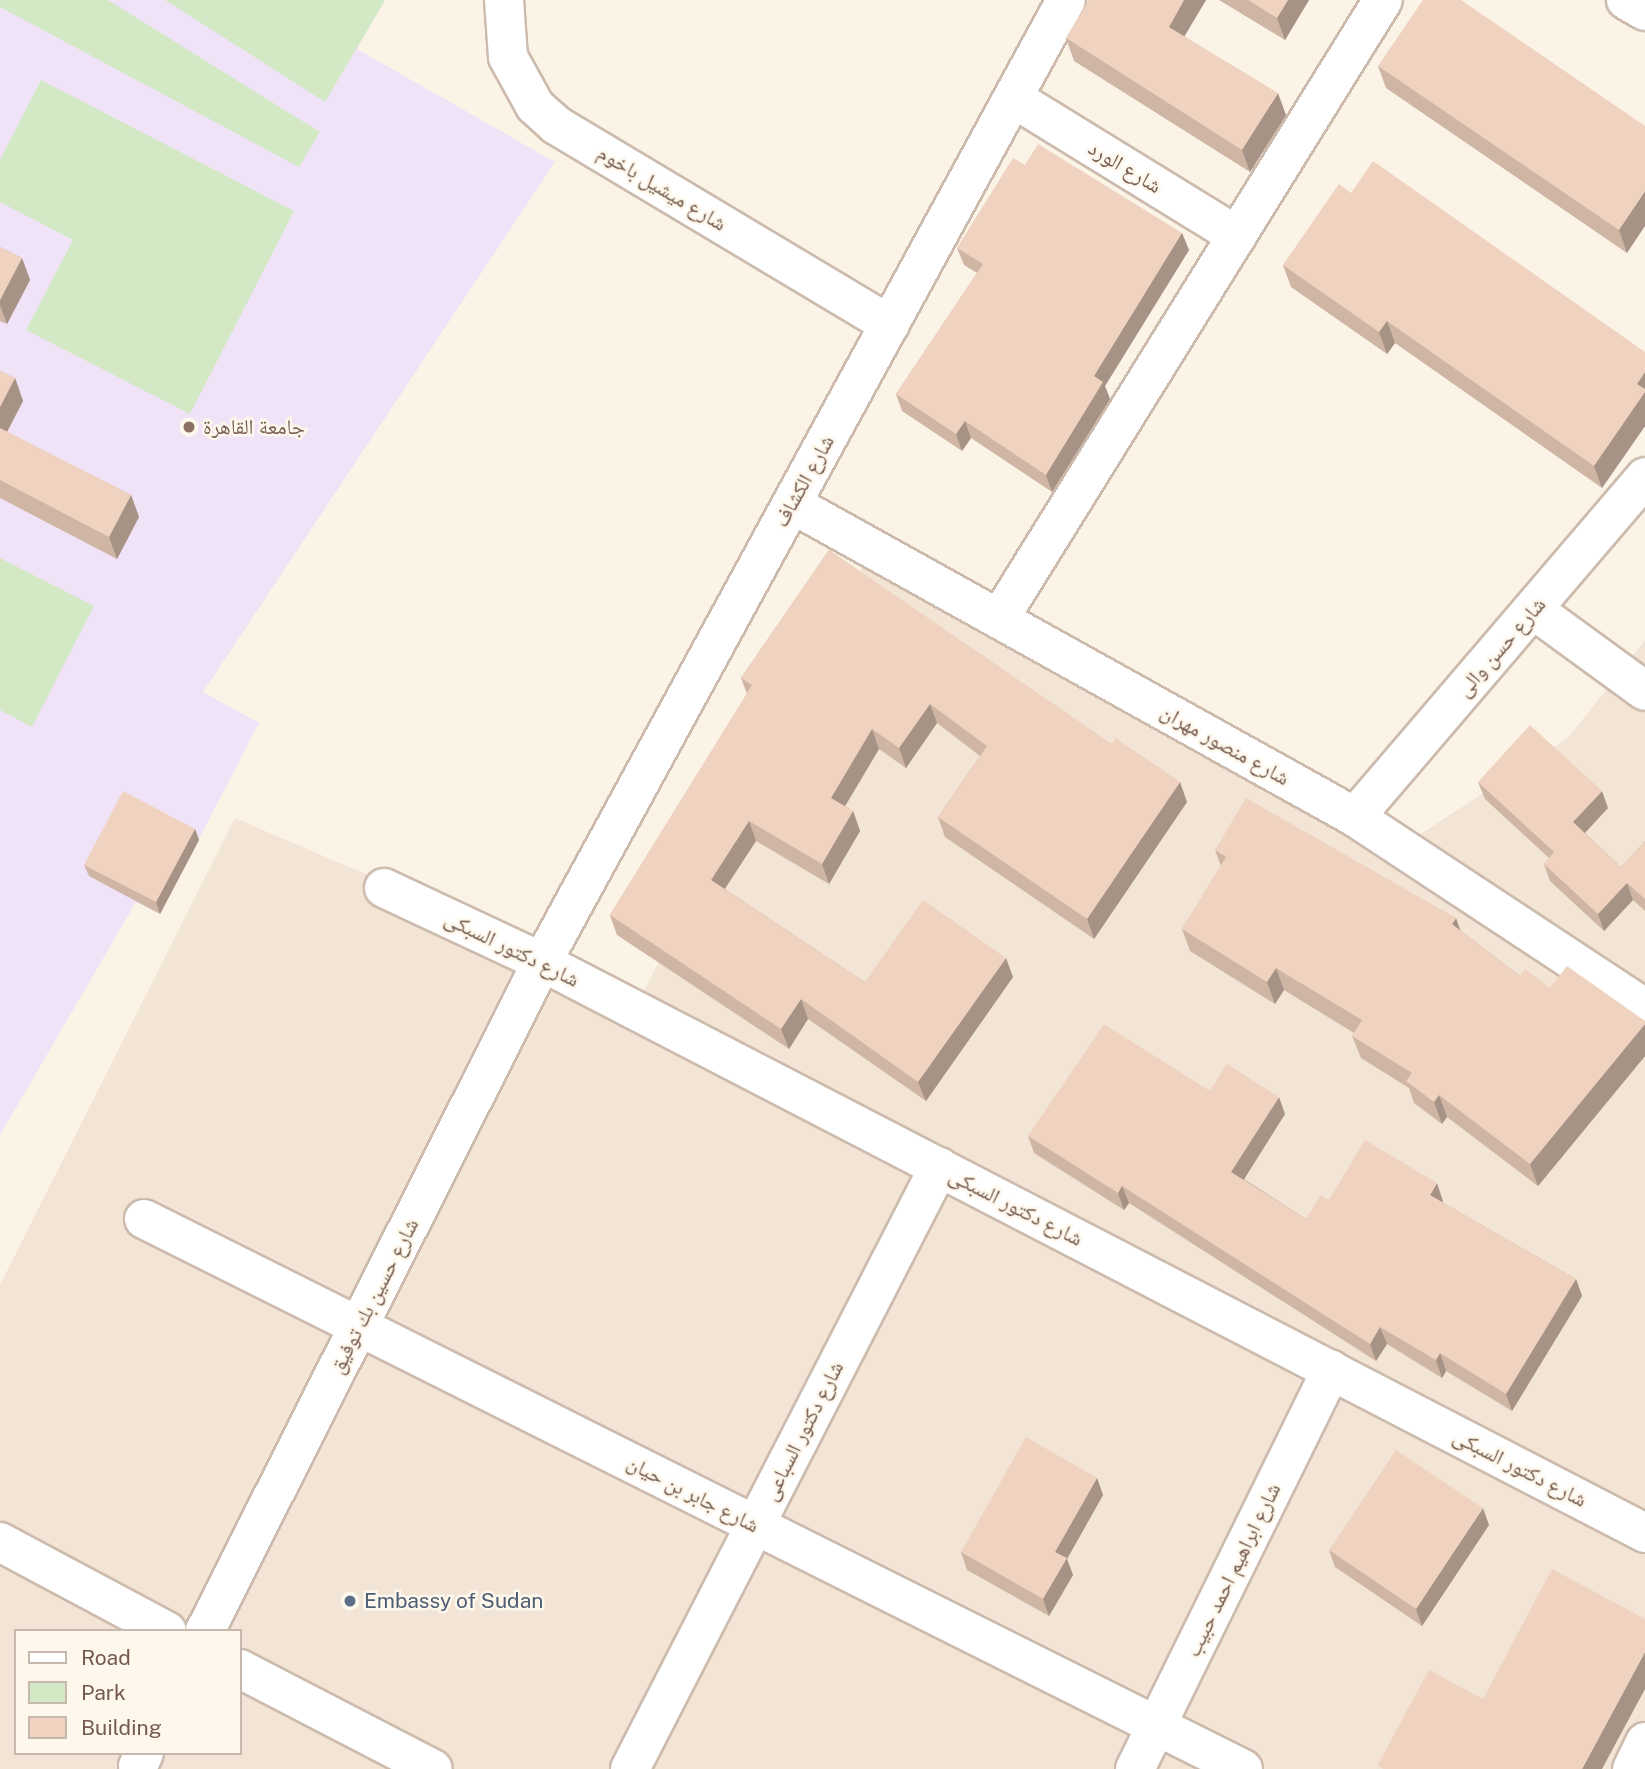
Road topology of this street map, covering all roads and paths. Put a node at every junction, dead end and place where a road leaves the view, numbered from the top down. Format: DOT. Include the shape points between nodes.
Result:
graph roads {
  1 [pos="504,0"];
  2 [pos="1066,0"];
  3 [pos="1383,0"];
  4 [pos="1626,0"];
  5 [pos="1645,11"];
  6 [pos="1013,99"];
  7 [pos="1237,236"];
  8 [pos="890,325"];
  9 [pos="1645,477"];
  10 [pos="792,504"];
  11 [pos="1534,610"];
  12 [pos="999,620"];
  13 [pos="1645,691"];
  14 [pos="1354,817"];
  15 [pos="384,888"];
  16 [pos="542,962"];
  17 [pos="1641,998"];
  18 [pos="939,1167"];
  19 [pos="144,1219"];
  20 [pos="359,1326"];
  21 [pos="1331,1370"];
  22 [pos="755,1525"];
  23 [pos="1645,1533"];
  24 [pos="0,1542"];
  25 [pos="163,1629"];
  26 [pos="206,1629"];
  27 [pos="242,1670"];
  28 [pos="1156,1726"];
  29 [pos="1645,1742"];
  30 [pos="433,1769"];
  31 [pos="630,1769"];
  32 [pos="1135,1769"];
  33 [pos="1242,1769"];
  34 [pos="1632,1769"];
  1 -- 8 [label="street, شارع ميشيل باخوم" via="508,57 536,106 556,125"];
  2 -- 6 [label="street, شارع الكشاف"];
  3 -- 7 [label="street"];
  4 -- 5 [label="street"];
  6 -- 7 [label="street, شارع الورد"];
  6 -- 8 [label="street, شارع الكشاف"];
  7 -- 12 [label="street"];
  8 -- 10 [label="street, شارع الكشاف"];
  9 -- 11 [label="street, شارع حسن والى"];
  10 -- 12 [label="street, شارع منصور مهران"];
  10 -- 16 [label="street, شارع الكشاف"];
  11 -- 13 [label="street"];
  11 -- 14 [label="street, شارع حسن والى"];
  12 -- 14 [label="street, شارع منصور مهران"];
  14 -- 17 [label="street, شارع منصور مهران"];
  15 -- 16 [label="street, شارع دكتور السبكى"];
  16 -- 18 [label="street, شارع دكتور السبكى"];
  16 -- 20 [label="street, شارع حسين بك توفيق"];
  18 -- 21 [label="street, شارع دكتور السبكى"];
  18 -- 22 [label="street, شارع دكتور السباعى"];
  19 -- 20 [label="street, شارع جابر بن حيان"];
  20 -- 22 [label="street, شارع جابر بن حيان"];
  20 -- 26 [label="street, شارع حسين بك توفيق"];
  21 -- 23 [label="street, شارع دكتور السبكى"];
  21 -- 28 [label="street, شارع ابراهيم احمد حبيب"];
  22 -- 28 [label="street, شارع جابر بن حيان"];
  22 -- 31 [label="street, شارع دكتور السباعى"];
  24 -- 25 [label="street"];
  27 -- 30 [label="street"];
  28 -- 32 [label="street, شارع ابراهيم احمد حبيب"];
  28 -- 33 [label="street, شارع جابر بن حيان"];
  29 -- 34 [label="street"];
}
